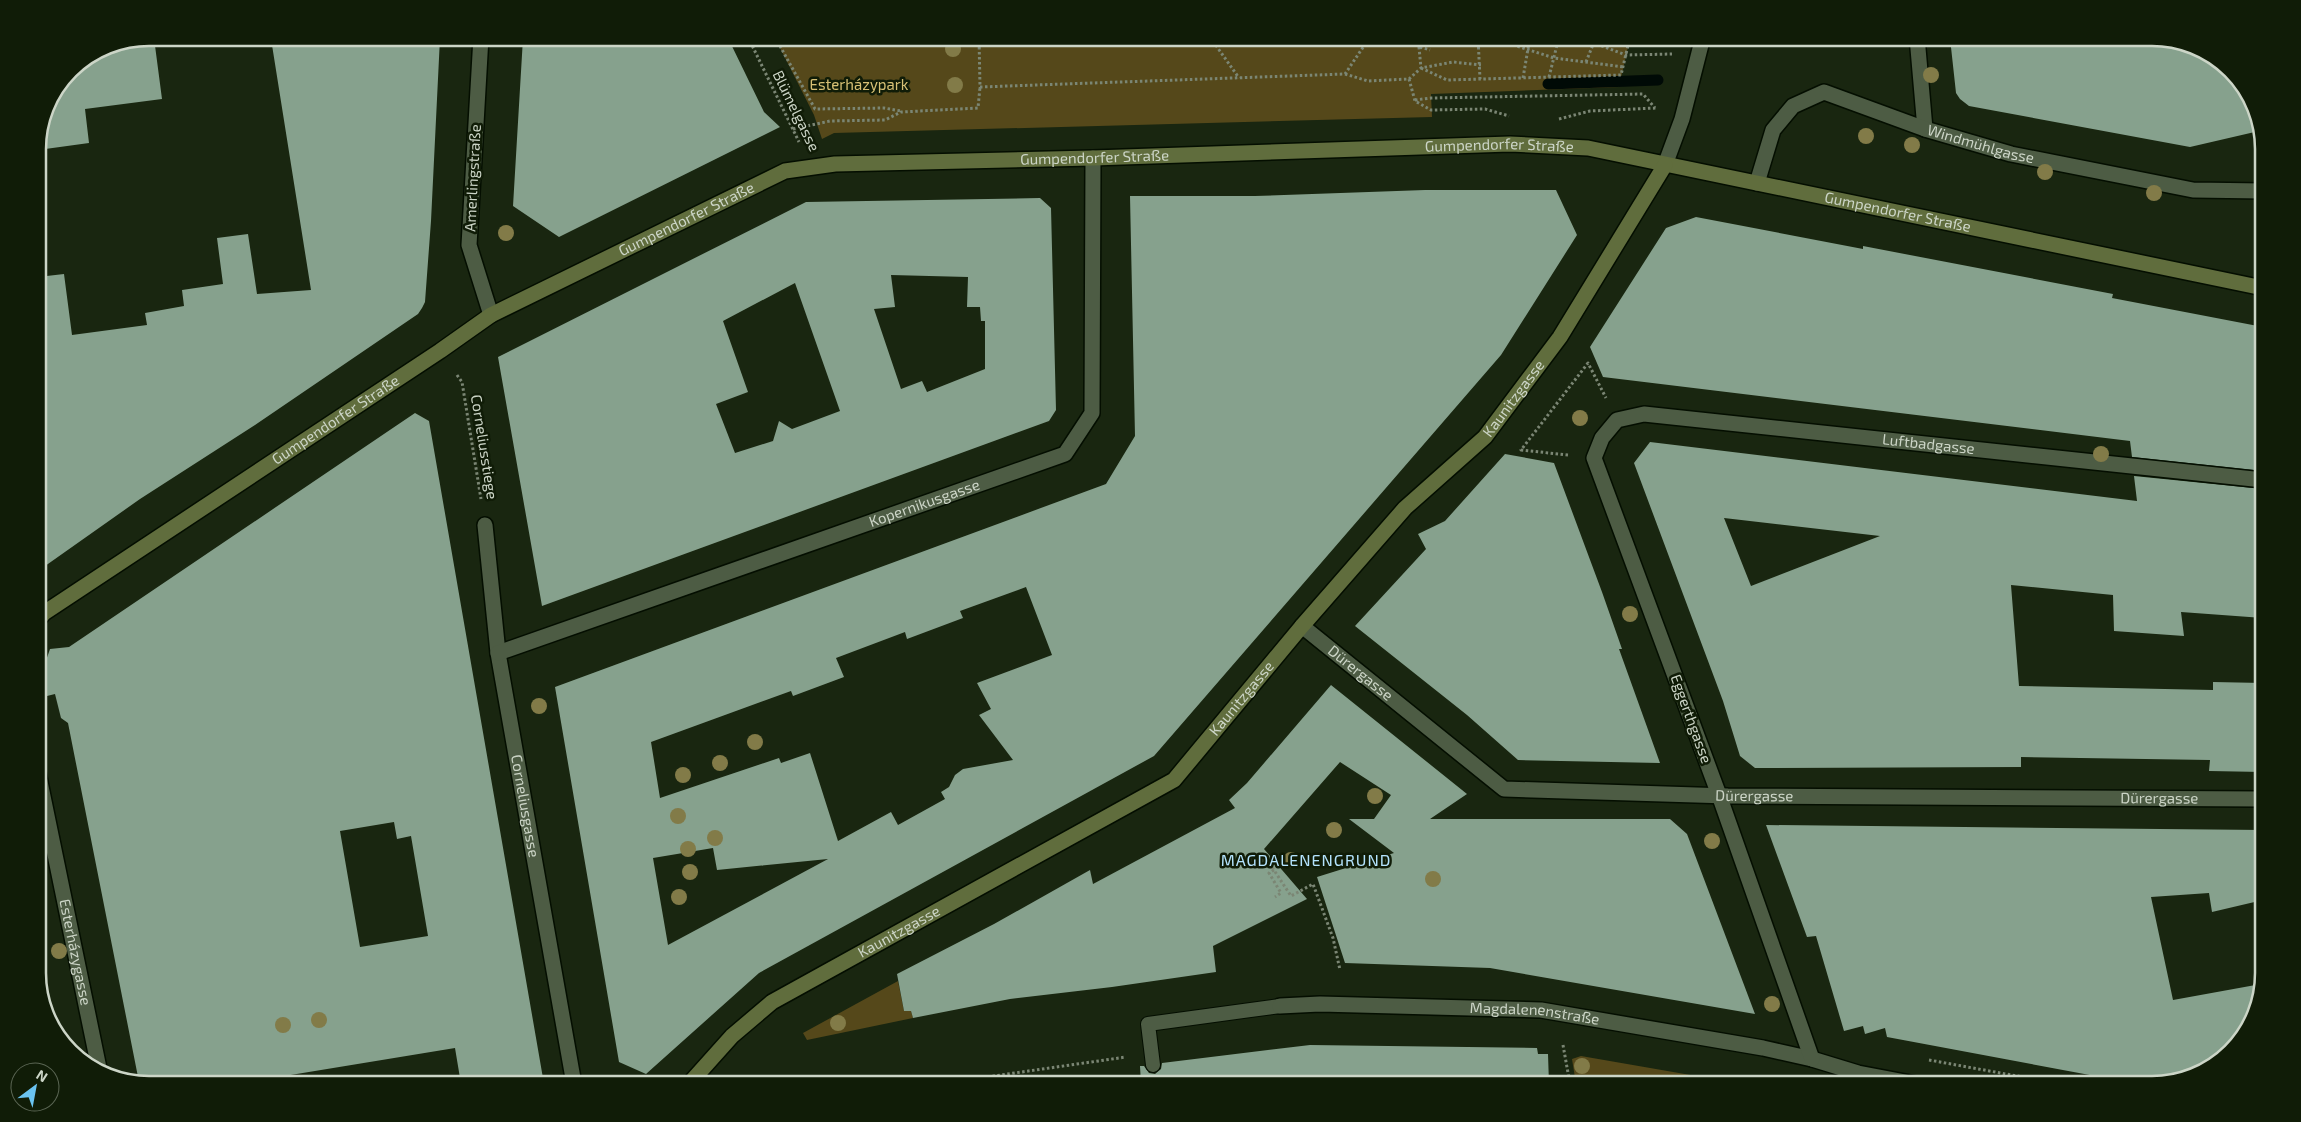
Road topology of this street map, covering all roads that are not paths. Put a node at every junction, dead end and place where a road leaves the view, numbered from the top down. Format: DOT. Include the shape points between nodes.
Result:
graph roads {
  1 [pos="481,46"];
  2 [pos="1701,46"];
  3 [pos="1918,46"];
  4 [pos="1925,129"];
  5 [pos="1093,158"];
  6 [pos="1665,165"];
  7 [pos="1757,184"];
  8 [pos="2255,191"];
  9 [pos="2255,286"];
  10 [pos="491,315"];
  11 [pos="1594,458"];
  12 [pos="2255,479"];
  13 [pos="485,525"];
  14 [pos="46,612"];
  15 [pos="1302,626"];
  16 [pos="498,653"];
  17 [pos="1719,795"];
  18 [pos="2255,799"];
  19 [pos="46,811"];
  20 [pos="1280,1006"];
  21 [pos="1152,1059"];
  22 [pos="1812,1059"];
  23 [pos="98,1061"];
  24 [pos="573,1076"];
  25 [pos="696,1076"];
  26 [pos="1874,1076"];
  1 -- 10 [label="street, Amerlingstraße" via="469,245"];
  2 -- 6 [label="street" via="1682,119"];
  3 -- 4 [label="street"];
  4 -- 7 [label="street, Windmühlgasse" via="1824,92 1793,106 1773,130"];
  4 -- 8 [label="street, Windmühlgasse" via="2011,154 2194,190"];
  5 -- 6 [label="street, Gumpendorfer Straße" via="1510,144 1588,148"];
  5 -- 10 [label="street, Gumpendorfer Straße" via="835,164 784,171"];
  5 -- 16 [label="street, Kopernikusgasse" via="1092,413 1065,454"];
  6 -- 7 [label="street, Gumpendorfer Straße"];
  6 -- 15 [label="street, Kaunitzgasse" via="1560,338 1485,437 1405,508"];
  7 -- 9 [label="street, Gumpendorfer Straße"];
  10 -- 14 [label="street, Gumpendorfer Straße"];
  11 -- 12 [label="street, Luftbadgasse" via="1602,438 1617,420 1644,414"];
  11 -- 17 [label="street, Eggerthgasse"];
  13 -- 16 [label="street, Corneliusgasse"];
  15 -- 17 [label="street, Dürergasse" via="1504,789"];
  15 -- 25 [label="street, Kaunitzgasse" via="1174,780 772,1002 732,1036"];
  16 -- 24 [label="street, Corneliusgasse"];
  17 -- 18 [label="street, Dürergasse"];
  17 -- 22 [label="street, Eggerthgasse"];
  19 -- 23 [label="street, Esterházygasse"];
  20 -- 21 [label="lane, Magdalenenstraße" via="1148,1024"];
  20 -- 22 [label="street, Magdalenenstraße" via="1320,1004 1541,1010"];
  22 -- 26 [label="street, Magdalenenstraße"];
}
